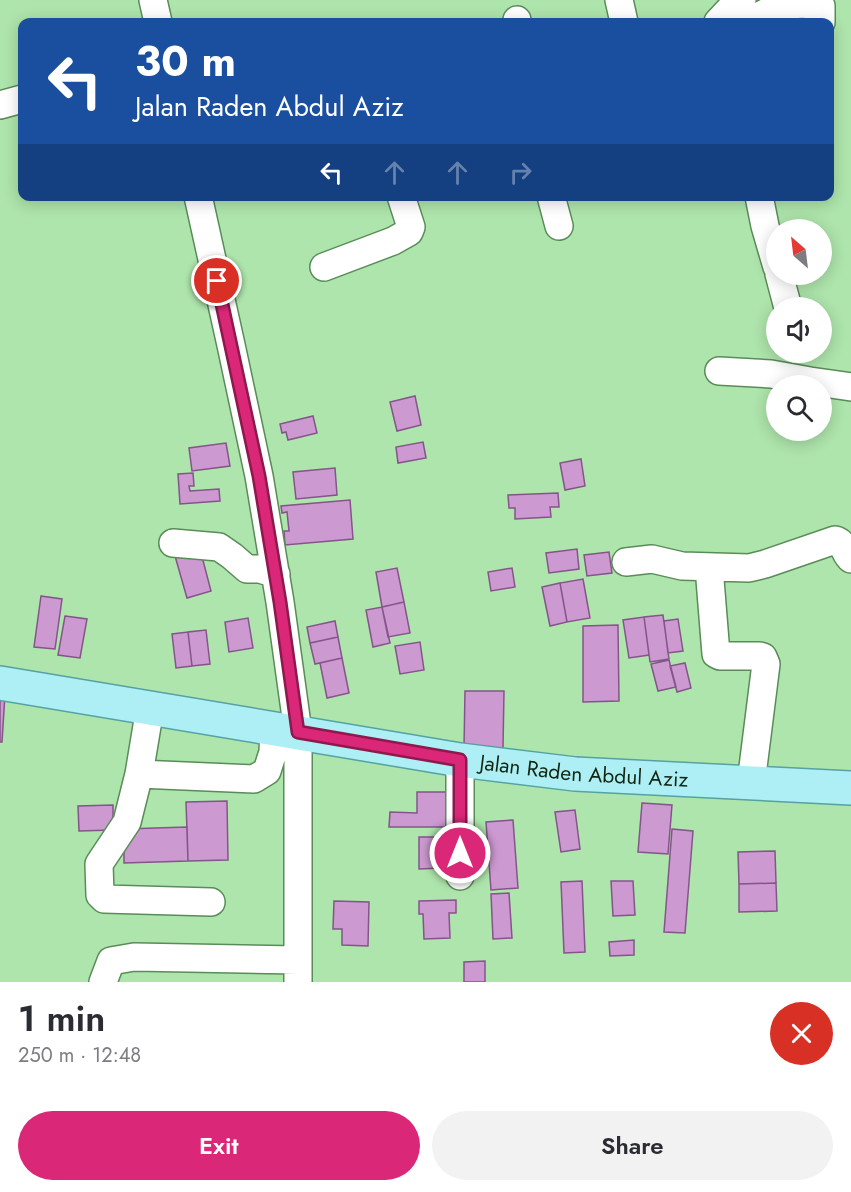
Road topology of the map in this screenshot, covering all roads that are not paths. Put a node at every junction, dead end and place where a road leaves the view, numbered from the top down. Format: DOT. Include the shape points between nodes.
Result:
graph roads {
  1 [pos="153,0"];
  2 [pos="619,0"];
  3 [pos="742,0"];
  4 [pos="821,10"];
  5 [pos="157,18"];
  6 [pos="623,18"];
  7 [pos="721,18"];
  8 [pos="756,18"];
  9 [pos="18,100"];
  10 [pos="0,105"];
  11 [pos="18,116"];
  12 [pos="0,121"];
  13 [pos="199,201"];
  14 [pos="403,201"];
  15 [pos="552,201"];
  16 [pos="760,201"];
  17 [pos="559,226"];
  18 [pos="766,229"];
  19 [pos="324,267"];
  20 [pos="719,371"];
  21 [pos="851,387"];
  22 [pos="173,543"];
  23 [pos="851,559"];
  24 [pos="626,562"];
  25 [pos="709,567"];
  26 [pos="276,574"];
  27 [pos="0,683"];
  28 [pos="150,708"];
  29 [pos="286,730"];
  30 [pos="460,760"];
  31 [pos="139,774"];
  32 [pos="751,783"];
  33 [pos="851,788"];
  34 [pos="460,876"];
  35 [pos="211,902"];
  36 [pos="298,971"];
  37 [pos="103,982"];
  1 -- 5 [label="street"];
  2 -- 6 [label="street"];
  3 -- 7 [label="street"];
  4 -- 8 [label="street" via="809,4 781,6"];
  9 -- 10 [label="street"];
  11 -- 12 [label="street"];
  13 -- 26 [label="street" via="259,476"];
  14 -- 19 [label="street" via="409,232"];
  15 -- 17 [label="street"];
  16 -- 18 [label="street"];
  20 -- 21 [label="street" via="771,374"];
  22 -- 26 [label="street" via="219,547 247,569"];
  23 -- 25 [label="street" via="835,540 749,568"];
  24 -- 25 [label="street" via="652,560"];
  25 -- 32 [label="street" via="716,654 760,656 766,664"];
  26 -- 29 [label="street"];
  27 -- 28 [label="main road, Jalan Raden Abdul Aziz"];
  28 -- 29 [label="main road, Jalan Raden Abdul Aziz"];
  28 -- 31 [label="street"];
  29 -- 30 [label="main road, Jalan Raden Abdul Aziz"];
  29 -- 31 [label="street" via="267,771 254,779"];
  29 -- 36 [label="street"];
  30 -- 32 [label="main road, Jalan Raden Abdul Aziz" via="575,774"];
  30 -- 34 [label="street"];
  31 -- 35 [label="street" via="127,822 99,864 100,895 104,899"];
  32 -- 33 [label="main road, Jalan Raden Abdul Aziz"];
  36 -- 37 [label="street" via="134,957 111,961"];
}
